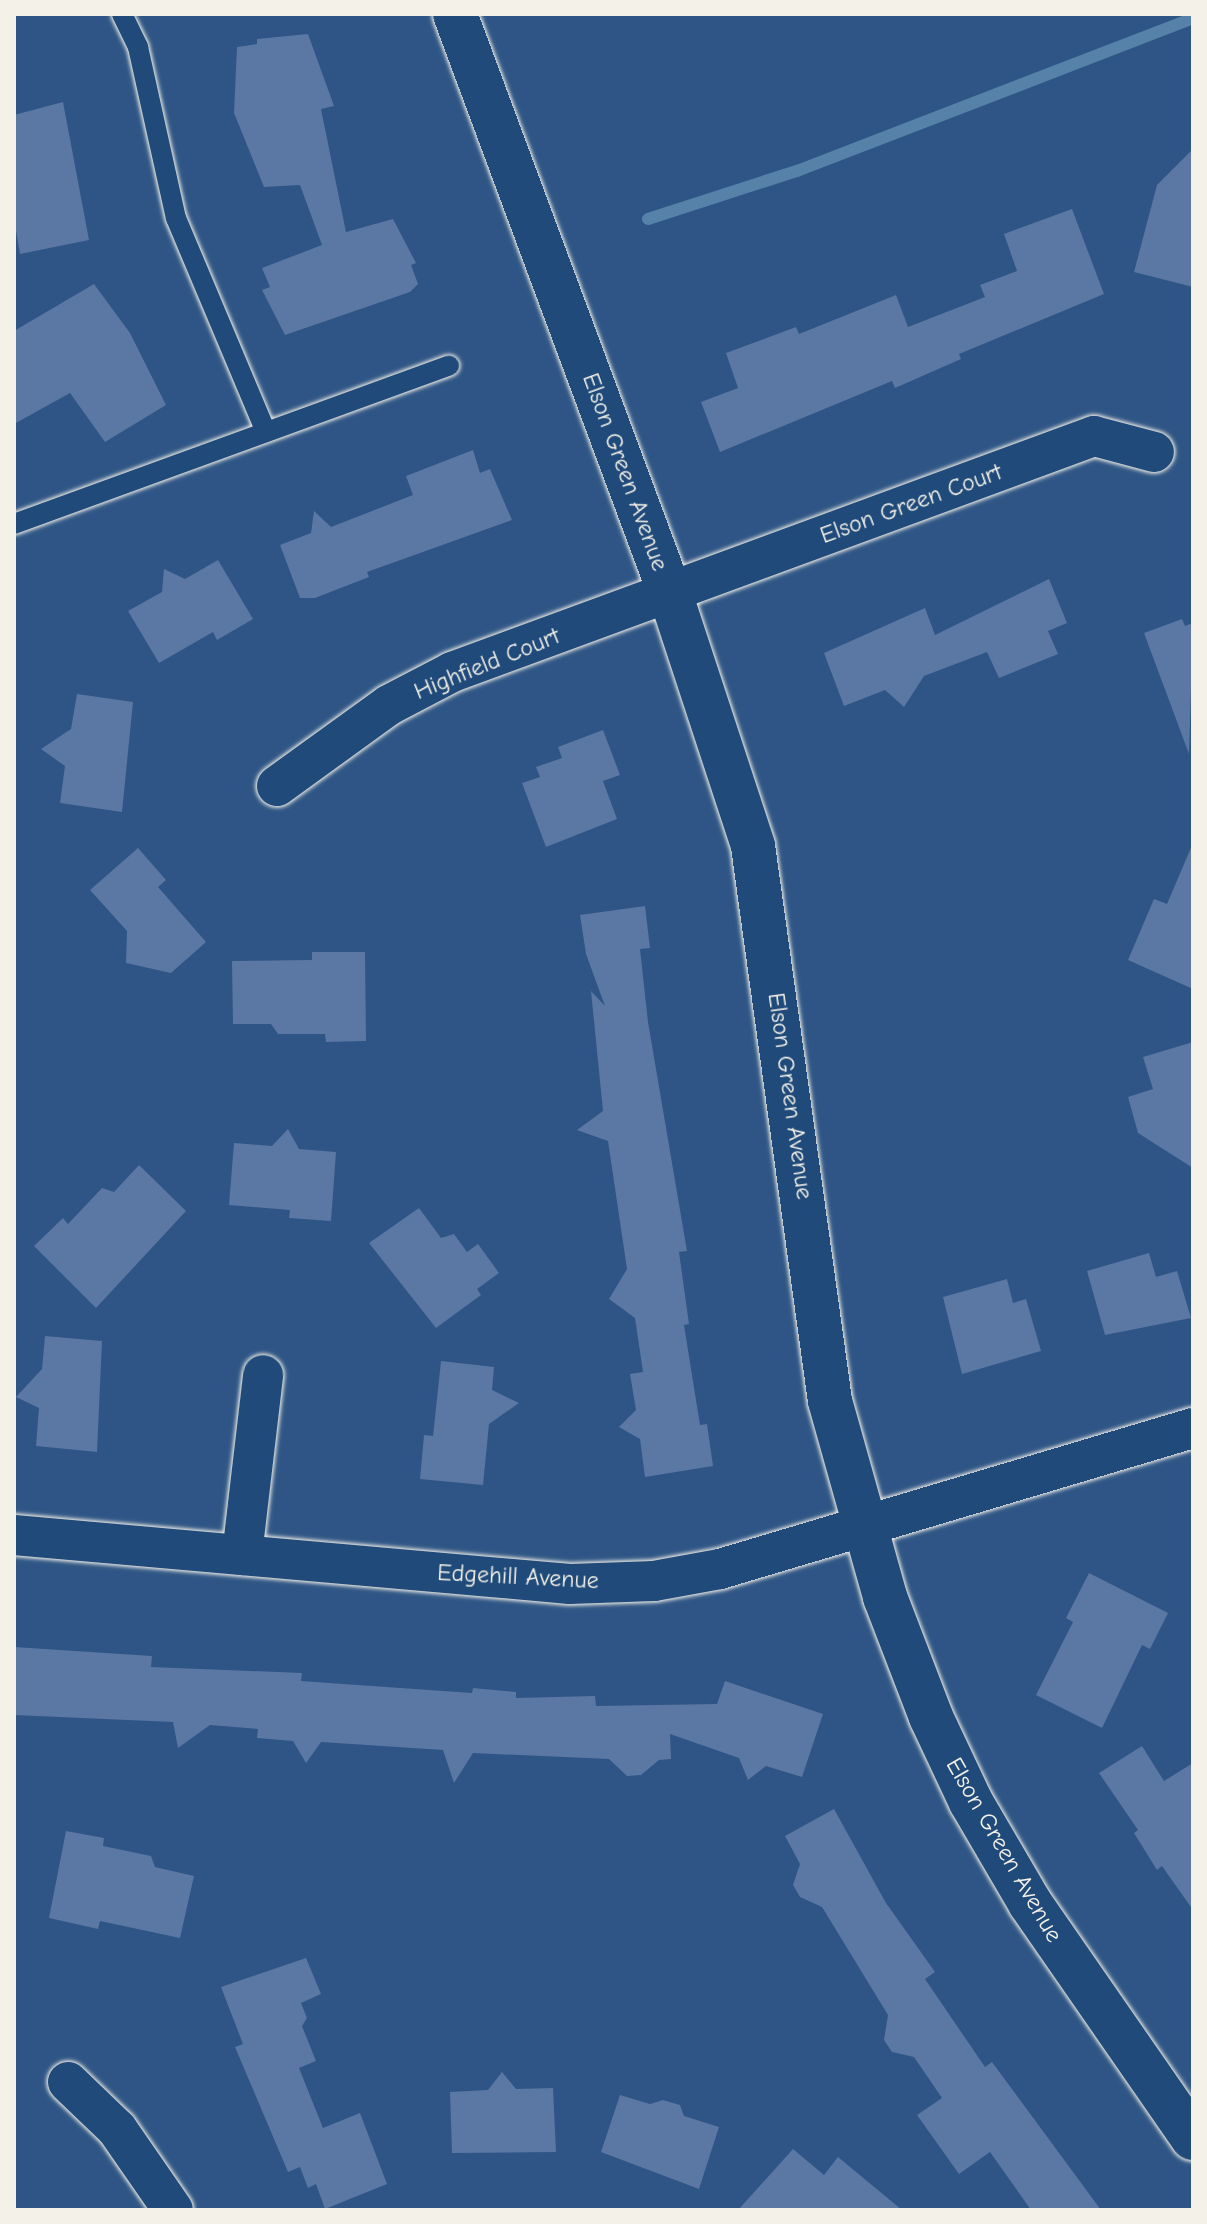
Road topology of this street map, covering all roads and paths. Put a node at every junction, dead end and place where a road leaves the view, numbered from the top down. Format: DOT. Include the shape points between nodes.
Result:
graph roads {
  1 [pos="122,14"];
  2 [pos="455,14"];
  3 [pos="449,366"];
  4 [pos="266,432"];
  5 [pos="1154,452"];
  6 [pos="14,524"];
  7 [pos="670,593"];
  8 [pos="277,786"];
  9 [pos="263,1375"];
  10 [pos="1193,1428"];
  11 [pos="862,1523"];
  12 [pos="14,1535"];
  13 [pos="242,1555"];
  14 [pos="68,2082"];
  15 [pos="1193,2138"];
  16 [pos="173,2210"];
  1 -- 4 [label="lane" via="138,47 176,218"];
  2 -- 7 [label="street, Elson Green Avenue"];
  3 -- 4 [label="lane"];
  4 -- 6 [label="lane"];
  5 -- 7 [label="street, Elson Green Court" via="1094,436"];
  7 -- 8 [label="street, Highfield Court" via="452,672 389,705"];
  7 -- 11 [label="street, Elson Green Avenue" via="753,846 830,1401"];
  9 -- 13 [label="street"];
  10 -- 11 [label="street, Edgehill Avenue"];
  11 -- 13 [label="street, Edgehill Avenue" via="720,1569 640,1581 570,1584"];
  11 -- 15 [label="street, Elson Green Avenue" via="931,1717 971,1802 1030,1903"];
  12 -- 13 [label="street, Edgehill Avenue"];
  14 -- 16 [label="street" via="117,2129"];
}
